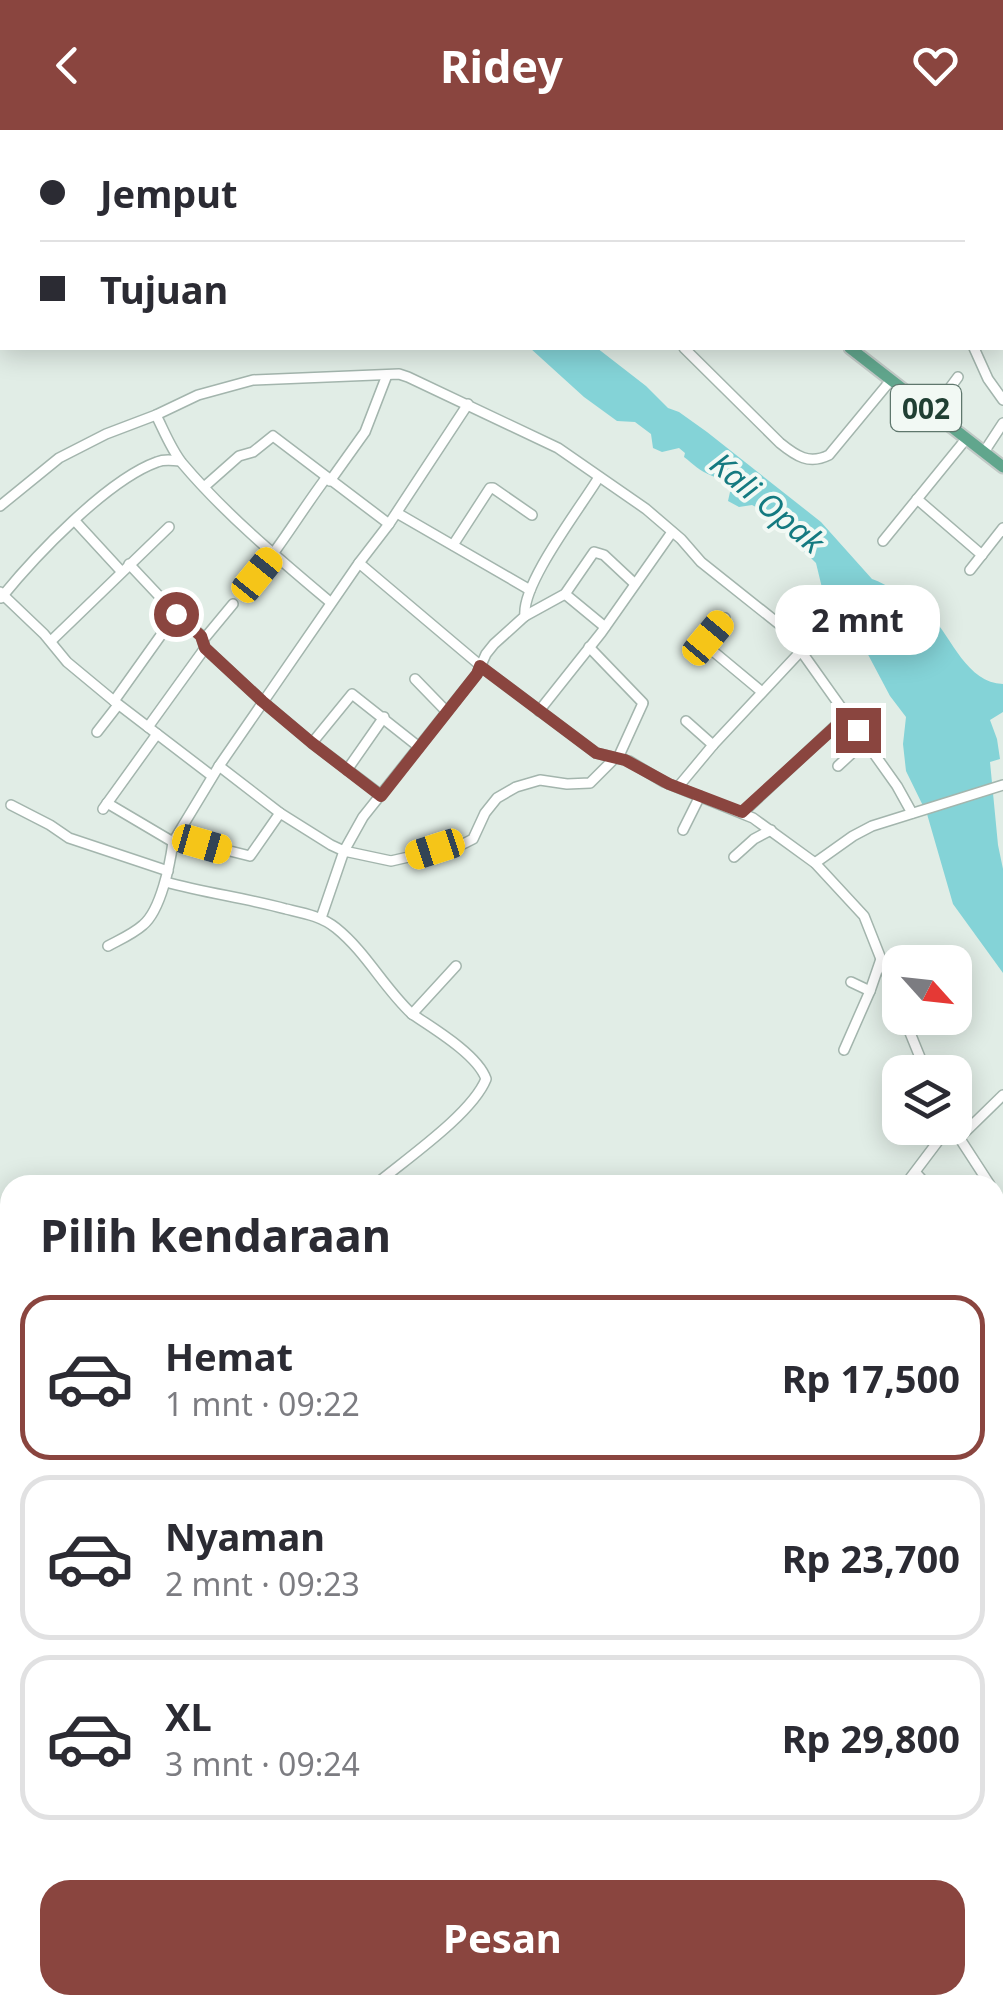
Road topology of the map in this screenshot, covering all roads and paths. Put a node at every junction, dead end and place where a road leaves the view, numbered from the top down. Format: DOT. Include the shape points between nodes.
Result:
graph roads {
  1 [pos="686,350"];
  2 [pos="975,350"];
  3 [pos="868,353"];
  4 [pos="387,375"];
  5 [pos="958,377"];
  6 [pos="891,380"];
  7 [pos="1003,400"];
  8 [pos="468,404"];
  9 [pos="932,412"];
  10 [pos="156,415"];
  11 [pos="1003,423"];
  12 [pos="966,439"];
  13 [pos="984,452"];
  14 [pos="180,461"];
  15 [pos="1003,466"];
  16 [pos="600,477"];
  17 [pos="328,480"];
  18 [pos="204,487"];
  19 [pos="917,499"];
  20 [pos="0,506"];
  21 [pos="397,513"];
  22 [pos="532,515"];
  23 [pos="75,521"];
  24 [pos="389,524"];
  25 [pos="169,526"];
  26 [pos="1003,528"];
  27 [pos="672,532"];
  28 [pos="883,541"];
  29 [pos="991,544"];
  30 [pos="453,545"];
  31 [pos="274,553"];
  32 [pos="1003,553"];
  33 [pos="982,555"];
  34 [pos="359,562"];
  35 [pos="125,568"];
  36 [pos="970,570"];
  37 [pos="257,575"];
  38 [pos="634,584"];
  39 [pos="530,590"];
  40 [pos="565,594"];
  41 [pos="1,595"];
  42 [pos="330,602"];
  43 [pos="233,604"];
  44 [pos="176,614"];
  45 [pos="525,616"];
  46 [pos="725,618"];
  47 [pos="837,621"];
  48 [pos="605,627"];
  49 [pos="50,641"];
  50 [pos="204,644"];
  51 [pos="589,647"];
  52 [pos="799,647"];
  53 [pos="480,666"];
  54 [pos="415,680"];
  55 [pos="762,692"];
  56 [pos="262,701"];
  57 [pos="116,703"];
  58 [pos="539,711"];
  59 [pos="447,712"];
  60 [pos="848,715"];
  61 [pos="384,717"];
  62 [pos="686,721"];
  63 [pos="153,730"];
  64 [pos="96,732"];
  65 [pos="866,741"];
  66 [pos="312,743"];
  67 [pos="712,745"];
  68 [pos="419,747"];
  69 [pos="617,758"];
  70 [pos="218,766"];
  71 [pos="838,766"];
  72 [pos="347,770"];
  73 [pos="212,776"];
  74 [pos="1003,785"];
  75 [pos="678,787"];
  76 [pos="381,796"];
  77 [pos="700,796"];
  78 [pos="11,805"];
  79 [pos="742,812"];
  80 [pos="912,812"];
  81 [pos="280,813"];
  82 [pos="684,830"];
  83 [pos="771,830"];
  84 [pos="174,842"];
  85 [pos="344,852"];
  86 [pos="734,857"];
  87 [pos="815,862"];
  88 [pos="167,876"];
  89 [pos="320,918"];
  90 [pos="108,946"];
  91 [pos="881,958"];
  92 [pos="456,966"];
  93 [pos="850,982"];
  94 [pos="870,991"];
  95 [pos="412,1014"];
  96 [pos="844,1050"];
  97 [pos="1003,1095"];
  98 [pos="972,1125"];
  99 [pos="937,1145"];
  100 [pos="964,1145"];
  101 [pos="916,1172"];
  102 [pos="387,1175"];
  103 [pos="913,1175"];
  104 [pos="919,1175"];
  105 [pos="983,1175"];
  1 -- 6 [label="street" via="780,443 807,460 829,455"];
  2 -- 7 [label="street"];
  3 -- 6 [label="main road, 002"];
  4 -- 8 [label="street" via="408,377"];
  4 -- 10 [label="street" via="253,380"];
  4 -- 17 [label="street" via="364,432"];
  5 -- 9 [label="street"];
  6 -- 9 [label="main road, 002"];
  8 -- 16 [label="street" via="558,448"];
  8 -- 21 [label="street"];
  9 -- 12 [label="main road, 002"];
  10 -- 14 [label="street"];
  10 -- 20 [label="street" via="59,458"];
  11 -- 13 [label="street"];
  12 -- 13 [label="main road, 002"];
  12 -- 19 [label="street"];
  13 -- 15 [label="main road, 002"];
  14 -- 18 [label="street"];
  14 -- 23 [label="street" via="161,460 135,472"];
  16 -- 27 [label="street"];
  16 -- 39 [label="street"];
  17 -- 18 [label="street" via="273,436"];
  17 -- 24 [label="street"];
  17 -- 31 [label="street"];
  18 -- 31 [label="street"];
  19 -- 28 [label="street"];
  19 -- 33 [label="street"];
  21 -- 24 [label="street"];
  21 -- 30 [label="street"];
  22 -- 30 [label="street" via="490,488"];
  23 -- 35 [label="street"];
  23 -- 41 [label="street"];
  24 -- 34 [label="street"];
  25 -- 35 [label="street"];
  26 -- 29 [label="street"];
  27 -- 38 [label="street"];
  27 -- 52 [label="street"];
  29 -- 32 [label="street"];
  29 -- 33 [label="street"];
  30 -- 39 [label="street"];
  31 -- 37 [label="street"];
  31 -- 42 [label="street"];
  33 -- 36 [label="street"];
  34 -- 42 [label="street"];
  34 -- 53 [label="street"];
  35 -- 44 [label="street"];
  35 -- 49 [label="street"];
  38 -- 40 [label="street" via="594,552"];
  38 -- 48 [label="street"];
  39 -- 45 [label="street"];
  40 -- 45 [label="street"];
  40 -- 48 [label="street"];
  41 -- 49 [label="street"];
  42 -- 56 [label="street"];
  43 -- 50 [label="street"];
  44 -- 50 [label="street"];
  44 -- 57 [label="street"];
  45 -- 53 [label="street"];
  46 -- 55 [label="street" via="708,647"];
  47 -- 52 [label="street"];
  48 -- 51 [label="street"];
  49 -- 57 [label="street"];
  50 -- 56 [label="street"];
  50 -- 63 [label="street"];
  51 -- 58 [label="street"];
  51 -- 69 [label="street" via="643,701"];
  52 -- 55 [label="street"];
  52 -- 60 [label="street"];
  53 -- 58 [label="street"];
  53 -- 59 [label="street"];
  54 -- 59 [label="street"];
  55 -- 67 [label="street"];
  56 -- 66 [label="street"];
  56 -- 70 [label="street"];
  57 -- 63 [label="street"];
  57 -- 64 [label="street"];
  58 -- 69 [label="street" via="596,753"];
  59 -- 68 [label="street"];
  60 -- 65 [label="street"];
  60 -- 79 [label="street"];
  61 -- 66 [label="street" via="351,694"];
  61 -- 68 [label="street"];
  61 -- 72 [label="street"];
  62 -- 67 [label="street"];
  63 -- 73 [label="street"];
  63 -- 84 [label="street" via="105,806"];
  65 -- 71 [label="street"];
  65 -- 80 [label="street"];
  66 -- 72 [label="street"];
  67 -- 75 [label="street"];
  68 -- 76 [label="street"];
  69 -- 75 [label="street"];
  69 -- 85 [label="street" via="590,783 540,780 516,787 498,798 473,839 462,845 391,860"];
  70 -- 73 [label="street"];
  70 -- 81 [label="street"];
  72 -- 76 [label="street"];
  73 -- 84 [label="street"];
  74 -- 80 [label="street"];
  75 -- 77 [label="street"];
  76 -- 85 [label="street"];
  77 -- 79 [label="street"];
  77 -- 82 [label="street"];
  78 -- 88 [label="street" via="69,838"];
  79 -- 83 [label="street"];
  80 -- 87 [label="street" via="863,830"];
  81 -- 84 [label="street" via="250,856"];
  81 -- 85 [label="street"];
  83 -- 86 [label="street"];
  83 -- 87 [label="street"];
  84 -- 88 [label="street"];
  85 -- 89 [label="street"];
  87 -- 91 [label="street" via="864,916"];
  88 -- 89 [label="street" via="197,890"];
  88 -- 90 [label="street" via="144,924"];
  89 -- 95 [label="street" via="371,963"];
  91 -- 94 [label="street"];
  92 -- 95 [label="street"];
  93 -- 94 [label="street"];
  94 -- 96 [label="street"];
  95 -- 102 [label="street" via="458,1047 486,1079 467,1108"];
  97 -- 98 [label="street"];
  99 -- 101 [label="street"];
  100 -- 105 [label="street"];
  101 -- 103 [label="street"];
  101 -- 104 [label="street"];
}
